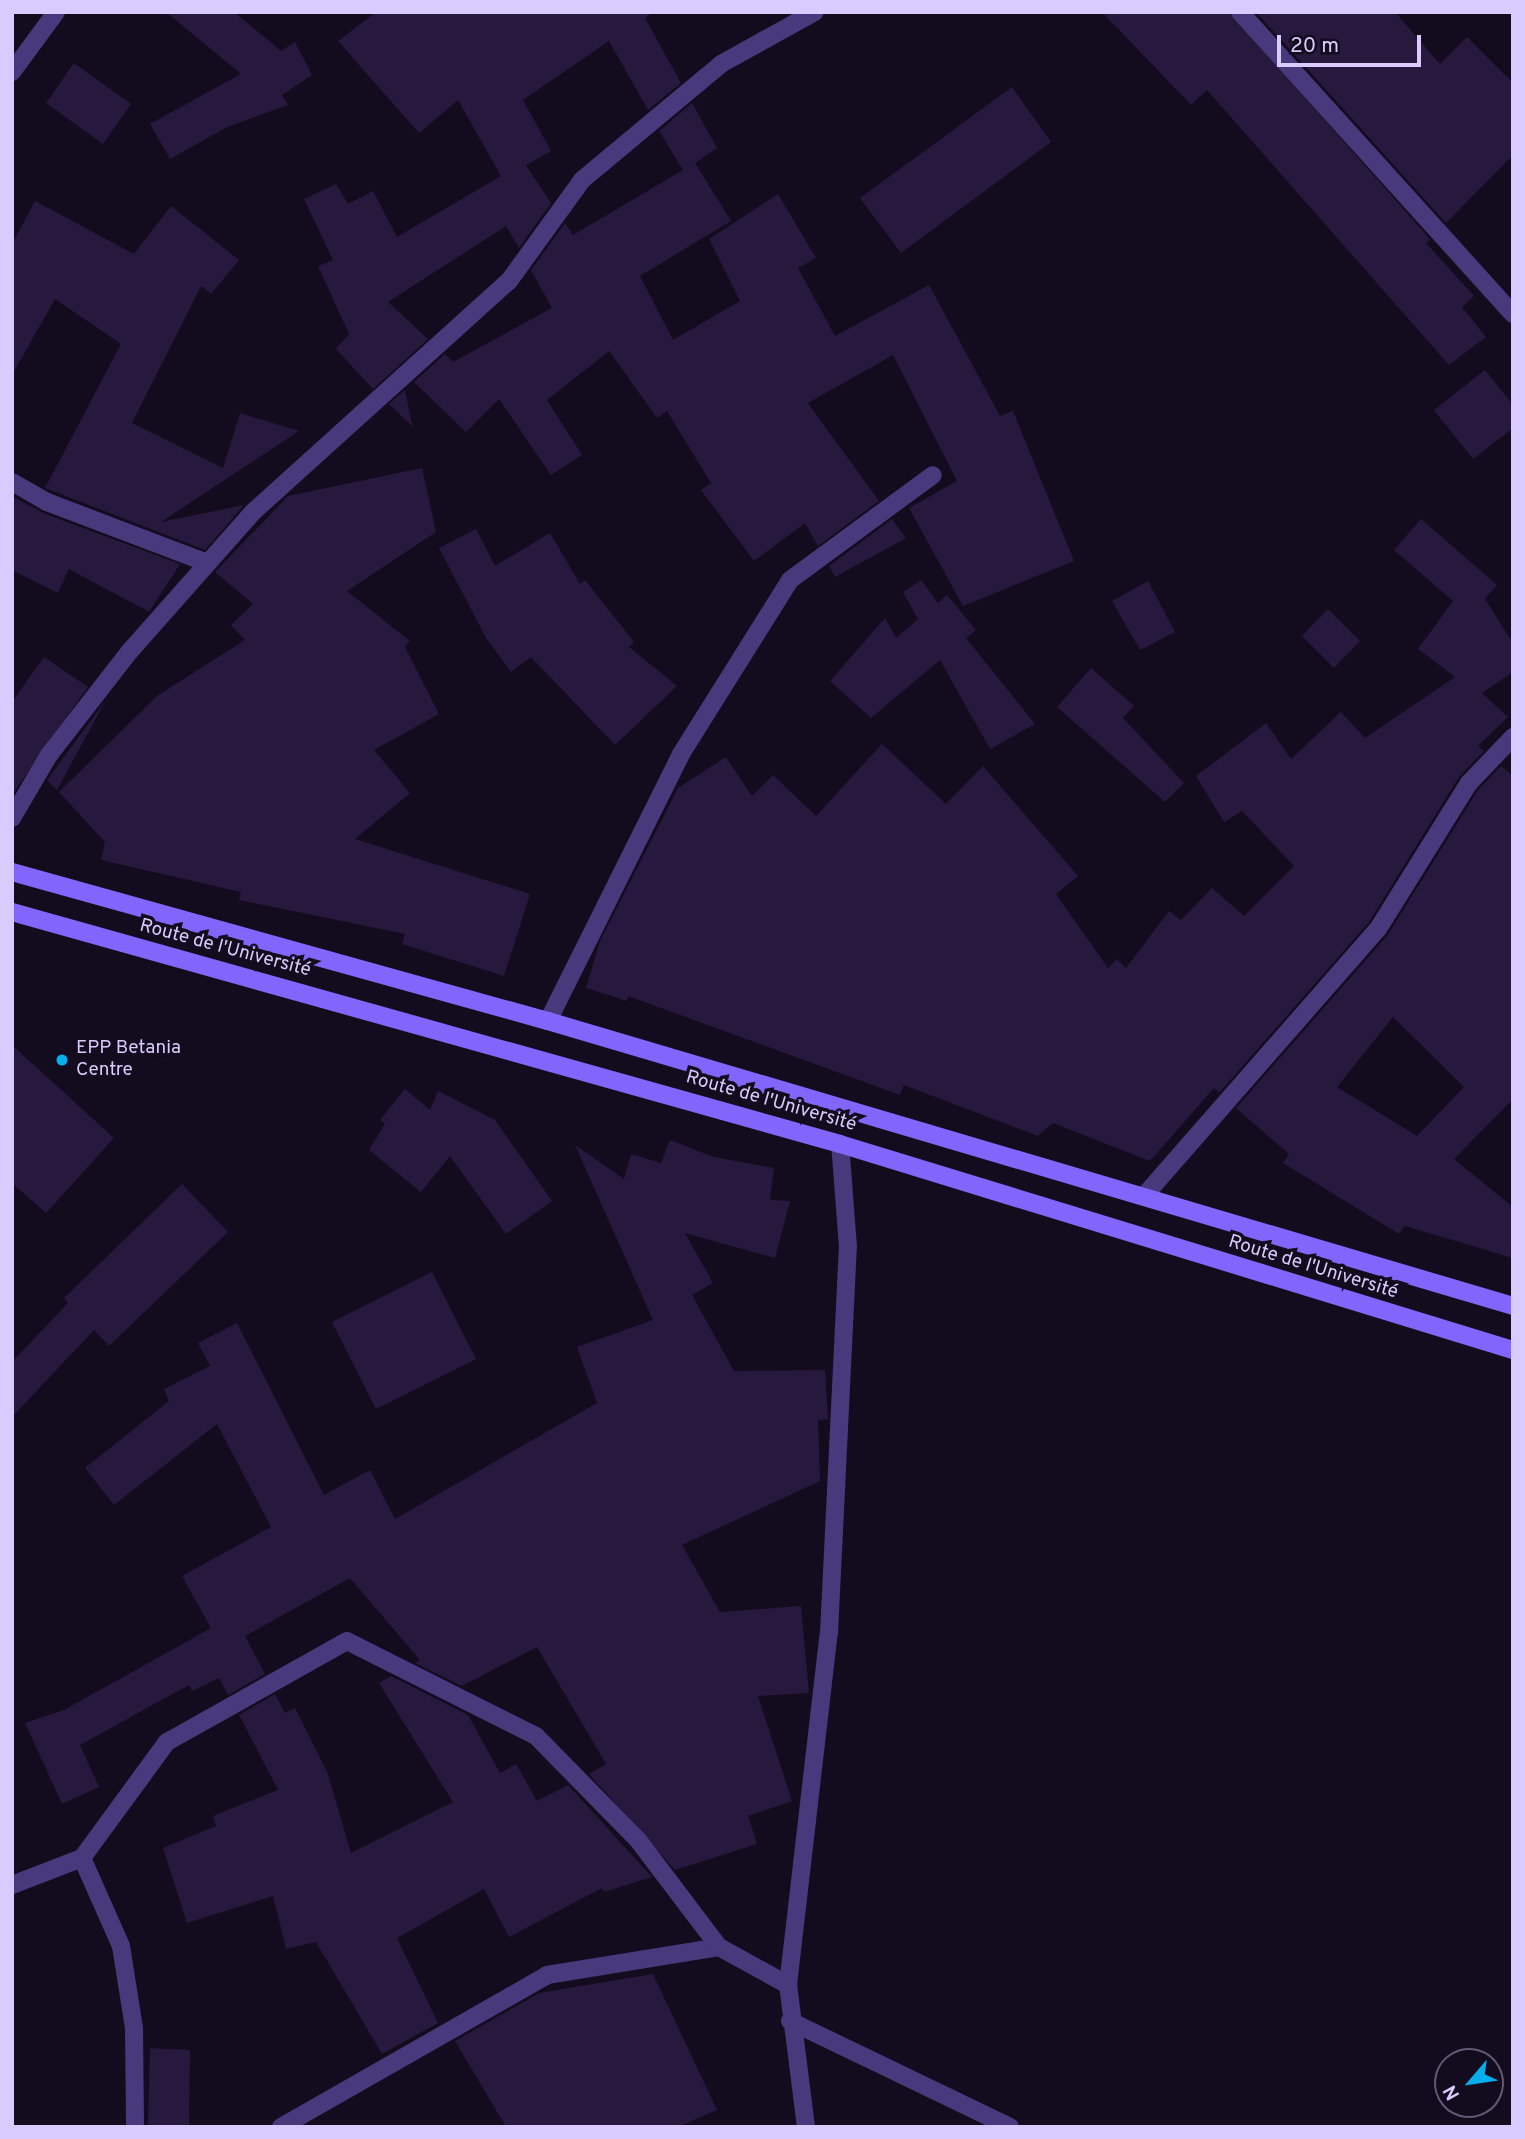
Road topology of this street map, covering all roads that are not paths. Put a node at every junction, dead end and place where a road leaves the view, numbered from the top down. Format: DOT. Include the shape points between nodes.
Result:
graph roads {
  1 [pos="56,12"];
  2 [pos="815,12"];
  3 [pos="1240,12"];
  4 [pos="12,72"];
  5 [pos="1513,314"];
  6 [pos="933,475"];
  7 [pos="12,482"];
  8 [pos="208,563"];
  9 [pos="1513,737"];
  10 [pos="12,818"];
  11 [pos="12,872"];
  12 [pos="12,912"];
  13 [pos="548,1021"];
  14 [pos="840,1144"];
  15 [pos="1144,1196"];
  16 [pos="1513,1306"];
  17 [pos="1513,1350"];
  18 [pos="82,1858"];
  19 [pos="12,1885"];
  20 [pos="719,1947"];
  21 [pos="788,1985"];
  22 [pos="790,2021"];
  23 [pos="135,2127"];
  24 [pos="281,2127"];
  25 [pos="806,2127"];
  26 [pos="1010,2127"];
  1 -- 4 [label="street"];
  2 -- 8 [label="street" via="721,64 582,180 509,281 253,512"];
  3 -- 5 [label="street"];
  6 -- 13 [label="street" via="782,592 681,754"];
  7 -- 8 [label="street" via="47,502"];
  8 -- 10 [label="street" via="49,755"];
  9 -- 15 [label="street" via="1469,783 1378,929"];
  11 -- 13 [label="main road, Route de l'Université"];
  12 -- 14 [label="main road, Route de l'Université"];
  13 -- 15 [label="main road, Route de l'Université"];
  14 -- 17 [label="main road, Route de l'Université"];
  14 -- 21 [label="street" via="848,1247 829,1633"];
  15 -- 16 [label="main road, Route de l'Université"];
  18 -- 19 [label="street"];
  18 -- 20 [label="street" via="167,1742 347,1641 536,1736 638,1840"];
  18 -- 23 [label="street" via="121,1946 134,2028"];
  20 -- 21 [label="street"];
  20 -- 24 [label="street" via="547,1975"];
  21 -- 22 [label="street"];
  22 -- 25 [label="street"];
  22 -- 26 [label="street"];
}
